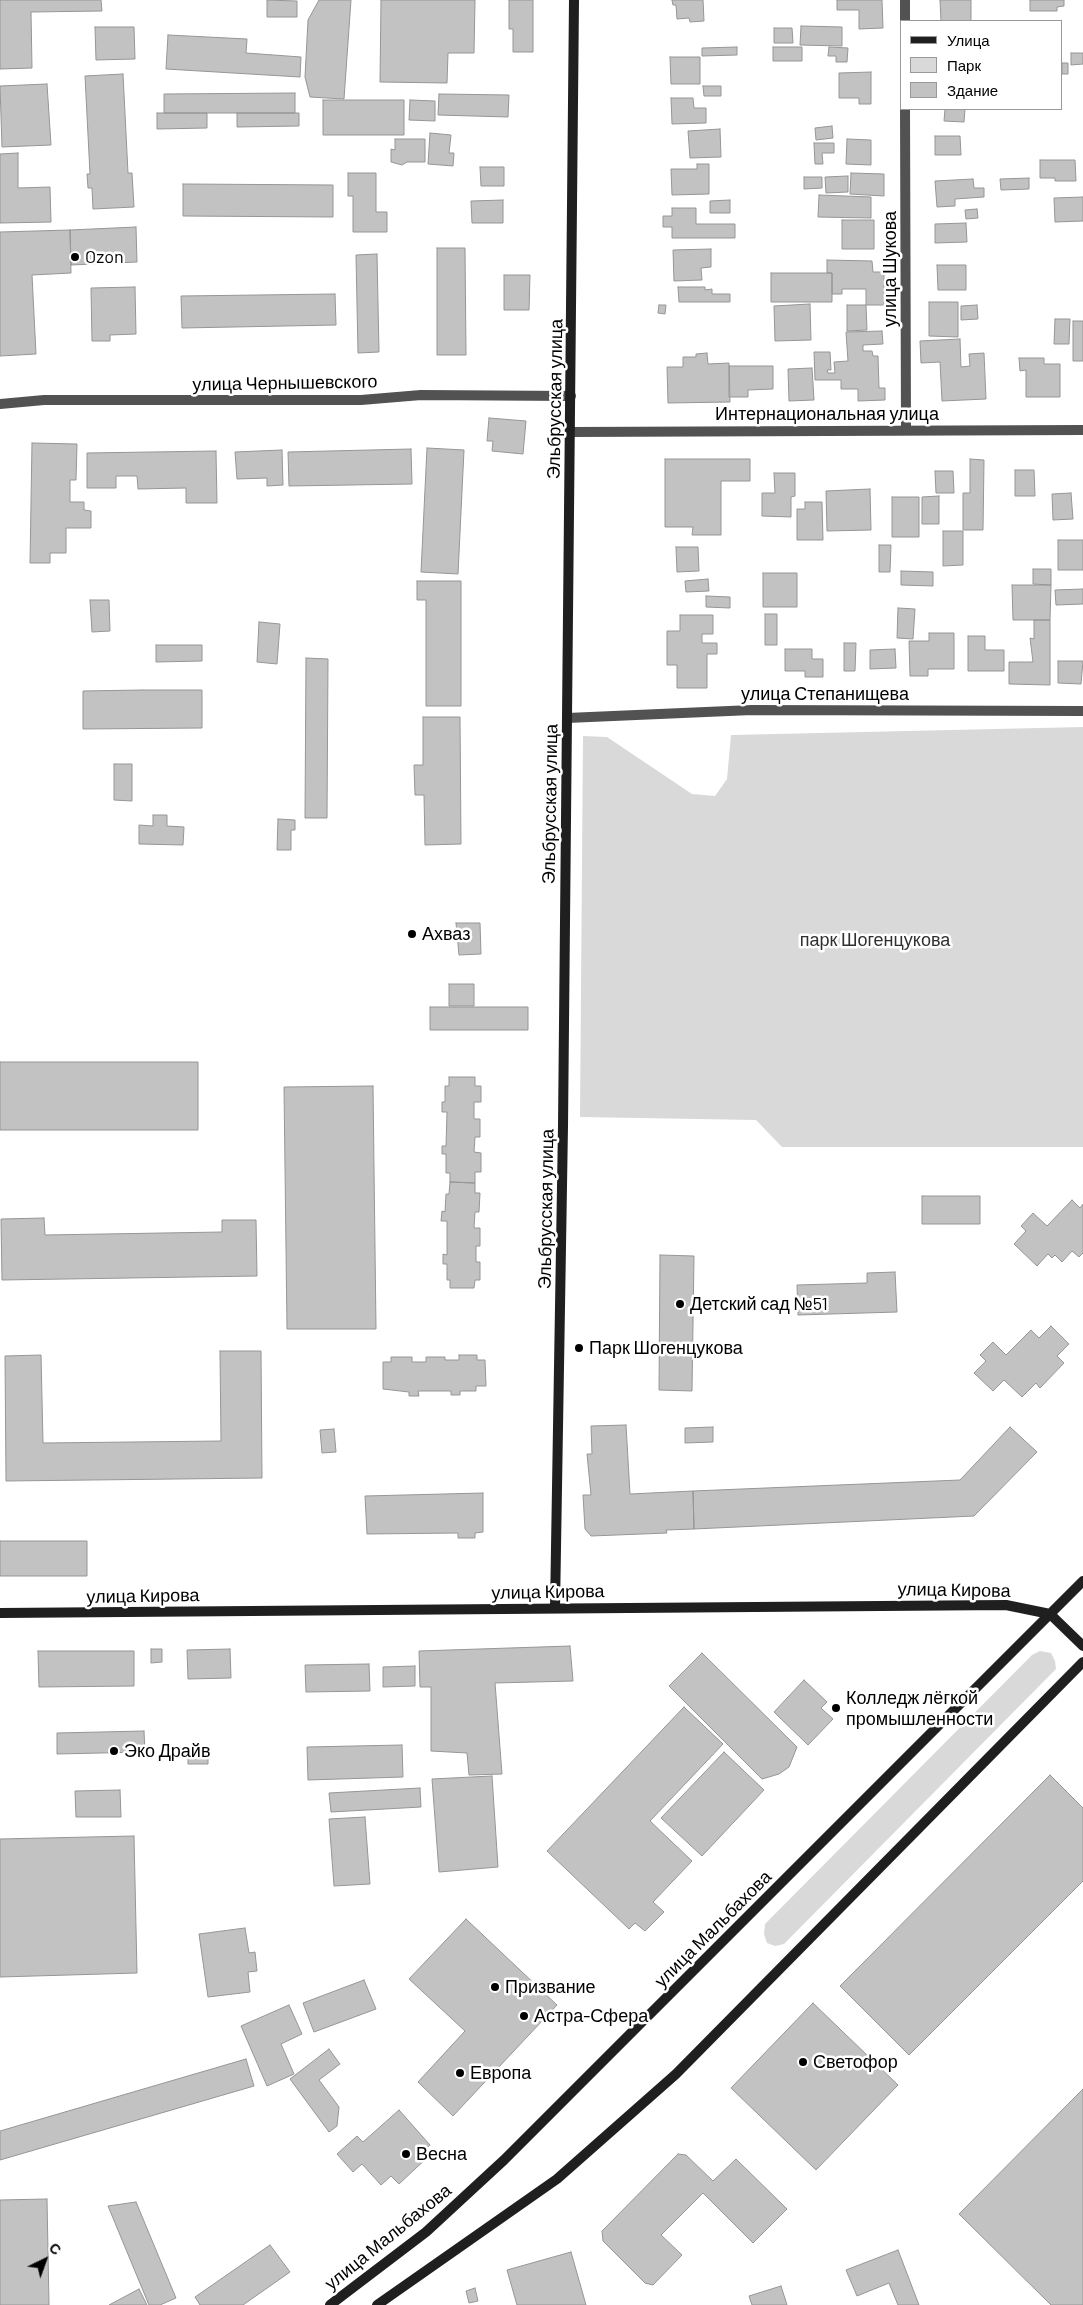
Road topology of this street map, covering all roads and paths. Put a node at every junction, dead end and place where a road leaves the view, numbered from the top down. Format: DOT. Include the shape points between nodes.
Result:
graph roads {
  1 [pos="574,0"];
  2 [pos="905,0"];
  3 [pos="905,20"];
  4 [pos="905,110"];
  5 [pos="571,396"];
  6 [pos="0,404"];
  7 [pos="906,430"];
  8 [pos="1083,430"];
  9 [pos="571,432"];
  10 [pos="1083,711"];
  11 [pos="567,718"];
  12 [pos="1083,1581"];
  13 [pos="555,1608"];
  14 [pos="0,1613"];
  15 [pos="1050,1614"];
  16 [pos="1083,1646"];
  17 [pos="1083,1662"];
  18 [pos="330,2305"];
  19 [pos="377,2305"];
  1 -- 5 [label="main road, Эльбрусская улица"];
  2 -- 3 [label="street"];
  4 -- 7 [label="street, улица Шукова"];
  5 -- 6 [label="street, улица Чернышевского" via="44,400"];
  5 -- 9 [label="main road, Эльбрусская улица"];
  7 -- 8 [label="street, Интернациональная улица"];
  7 -- 9 [label="street, Интернациональная улица"];
  9 -- 11 [label="main road, Эльбрусская улица"];
  10 -- 11 [label="street, улица Степанищева" via="752,710"];
  11 -- 13 [label="main road, Эльбрусская улица"];
  12 -- 15 [label="main road, улица Мальбахова"];
  13 -- 14 [label="main road, улица Кирова"];
  13 -- 15 [label="main road, улица Кирова" via="1006,1605"];
  15 -- 16 [label="main road"];
  15 -- 18 [label="main road, улица Мальбахова" via="504,2160 426,2232"];
  17 -- 19 [label="main road" via="676,2074 556,2179"];
}
